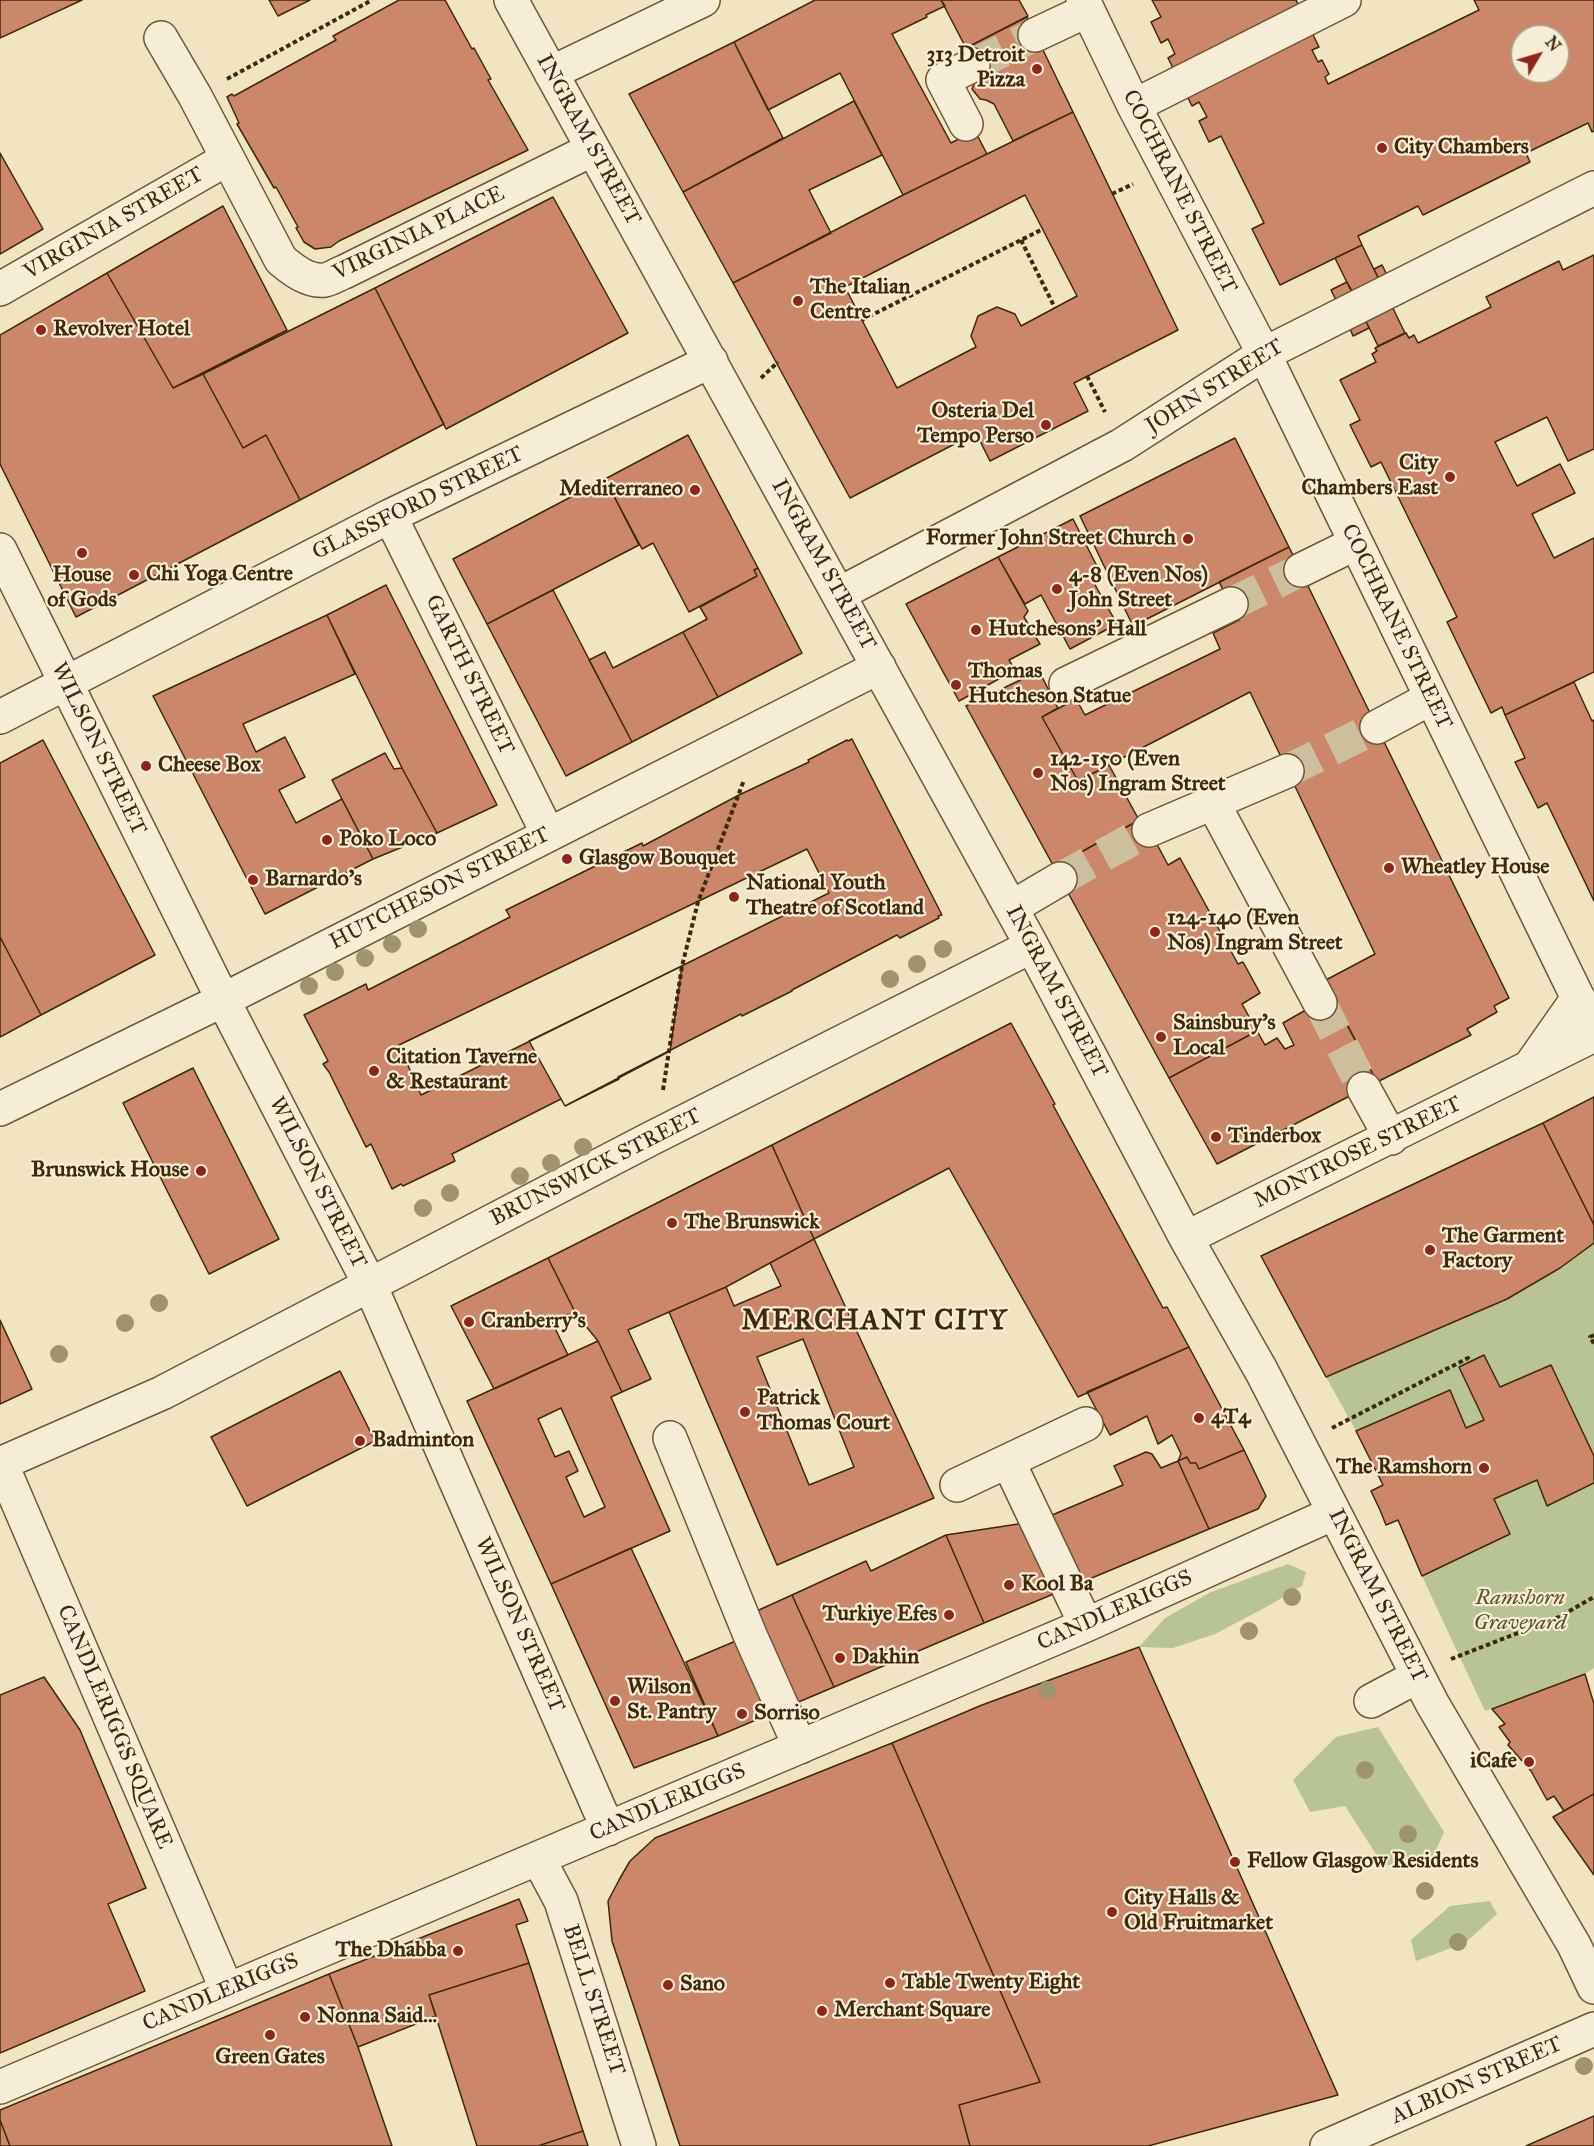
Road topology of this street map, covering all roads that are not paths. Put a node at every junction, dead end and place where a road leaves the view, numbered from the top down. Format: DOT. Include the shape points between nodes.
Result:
graph roads {
  1 [pos="512,0"];
  2 [pos="703,0"];
  3 [pos="1344,0"];
  4 [pos="1085,5"];
  5 [pos="1035,35"];
  6 [pos="161,38"];
  7 [pos="973,65"];
  8 [pos="551,73"];
  9 [pos="1134,106"];
  10 [pos="966,124"];
  11 [pos="593,149"];
  12 [pos="228,159"];
  13 [pos="1594,188"];
  14 [pos="0,289"];
  15 [pos="1264,354"];
  16 [pos="711,361"];
  17 [pos="390,516"];
  18 [pos="1356,543"];
  19 [pos="0,550"];
  20 [pos="1301,570"];
  21 [pos="839,594"];
  22 [pos="1231,604"];
  23 [pos="879,667"];
  24 [pos="66,684"];
  25 [pos="1066,684"];
  26 [pos="1431,698"];
  27 [pos="0,717"];
  28 [pos="1377,727"];
  29 [pos="1287,771"];
  30 [pos="1213,803"];
  31 [pos="1149,830"];
  32 [pos="548,834"];
  33 [pos="1060,879"];
  34 [pos="1011,908"];
  35 [pos="1032,946"];
  36 [pos="223,1000"];
  37 [pos="1320,1003"];
  38 [pos="1586,1008"];
  39 [pos="1594,1035"];
  40 [pos="1530,1068"];
  41 [pos="1364,1089"];
  42 [pos="0,1109"];
  43 [pos="1391,1138"];
  44 [pos="1186,1238"];
  45 [pos="370,1286"];
  46 [pos="1086,1424"];
  47 [pos="670,1438"];
  48 [pos="1008,1461"];
  49 [pos="0,1463"];
  50 [pos="957,1485"];
  51 [pos="1334,1513"];
  52 [pos="1086,1625"];
  53 [pos="1418,1676"];
  54 [pos="1371,1701"];
  55 [pos="800,1747"];
  56 [pos="608,1829"];
  57 [pos="538,1858"];
  58 [pos="1584,1940"];
  59 [pos="1594,1987"];
  60 [pos="227,1990"];
  61 [pos="1594,2029"];
  62 [pos="0,2087"];
  63 [pos="1378,2136"];
  64 [pos="639,2146"];
  65 [pos="1327,2146"];
  1 -- 8 [label="street, INGRAM STREET"];
  2 -- 8 [label="street"];
  3 -- 9 [label="street"];
  4 -- 5 [label="street"];
  4 -- 9 [label="street, COCHRANE STREET"];
  6 -- 12 [label="street, VIRGINIA PLACE"];
  7 -- 10 [label="street" via="944,80"];
  8 -- 11 [label="street, INGRAM STREET"];
  9 -- 15 [label="street, COCHRANE STREET"];
  11 -- 12 [label="street, VIRGINIA PLACE" via="325,280 295,272 281,260"];
  11 -- 16 [label="street, INGRAM STREET"];
  12 -- 14 [label="street, VIRGINIA STREET"];
  13 -- 15 [label="street, JOHN STREET"];
  15 -- 18 [label="street, COCHRANE STREET"];
  15 -- 21 [label="street, JOHN STREET" via="1122,445"];
  16 -- 17 [label="street, GLASSFORD STREET"];
  16 -- 21 [label="street, INGRAM STREET"];
  17 -- 24 [label="street, GLASSFORD STREET"];
  17 -- 32 [label="street, GARTH STREET"];
  18 -- 20 [label="street"];
  18 -- 26 [label="street, COCHRANE STREET"];
  19 -- 24 [label="street, WILSON STREET"];
  21 -- 23 [label="street, INGRAM STREET"];
  22 -- 25 [label="street"];
  23 -- 32 [label="street, HUTCHESON STREET"];
  23 -- 34 [label="street, INGRAM STREET"];
  24 -- 27 [label="street, GLASSFORD STREET"];
  24 -- 36 [label="street, WILSON STREET"];
  26 -- 28 [label="street"];
  26 -- 38 [label="street, COCHRANE STREET"];
  29 -- 30 [label="street"];
  30 -- 31 [label="street"];
  30 -- 37 [label="street"];
  32 -- 36 [label="street, HUTCHESON STREET"];
  33 -- 34 [label="street"];
  34 -- 35 [label="street, INGRAM STREET"];
  35 -- 44 [label="street, INGRAM STREET"];
  35 -- 45 [label="street, BRUNSWICK STREET"];
  36 -- 42 [label="street, HUTCHESON STREET"];
  36 -- 45 [label="street, WILSON STREET"];
  38 -- 40 [label="street, MONTROSE STREET"];
  39 -- 40 [label="street, MONTROSE STREET"];
  40 -- 43 [label="street, MONTROSE STREET"];
  41 -- 43 [label="street"];
  43 -- 44 [label="street, MONTROSE STREET"];
  44 -- 51 [label="street, INGRAM STREET" via="1262,1372"];
  45 -- 49 [label="street, BRUNSWICK STREET" via="162,1393"];
  45 -- 56 [label="street, WILSON STREET"];
  46 -- 48 [label="street"];
  47 -- 55 [label="street"];
  48 -- 50 [label="street"];
  48 -- 52 [label="street"];
  49 -- 60 [label="street, CANDLERIGGS SQUARE"];
  51 -- 52 [label="street, CANDLERIGGS"];
  51 -- 53 [label="street, INGRAM STREET"];
  52 -- 55 [label="street, CANDLERIGGS"];
  53 -- 54 [label="street"];
  53 -- 58 [label="street, INGRAM STREET"];
  55 -- 56 [label="street, CANDLERIGGS"];
  56 -- 57 [label="street, CANDLERIGGS"];
  57 -- 60 [label="street, CANDLERIGGS"];
  57 -- 64 [label="street, BELL STREET" via="561,1901"];
  58 -- 59 [label="street, INGRAM STREET"];
  60 -- 62 [label="street, CANDLERIGGS"];
  61 -- 63 [label="street, ALBION STREET"];
  63 -- 65 [label="street, ALBION STREET"];
}
